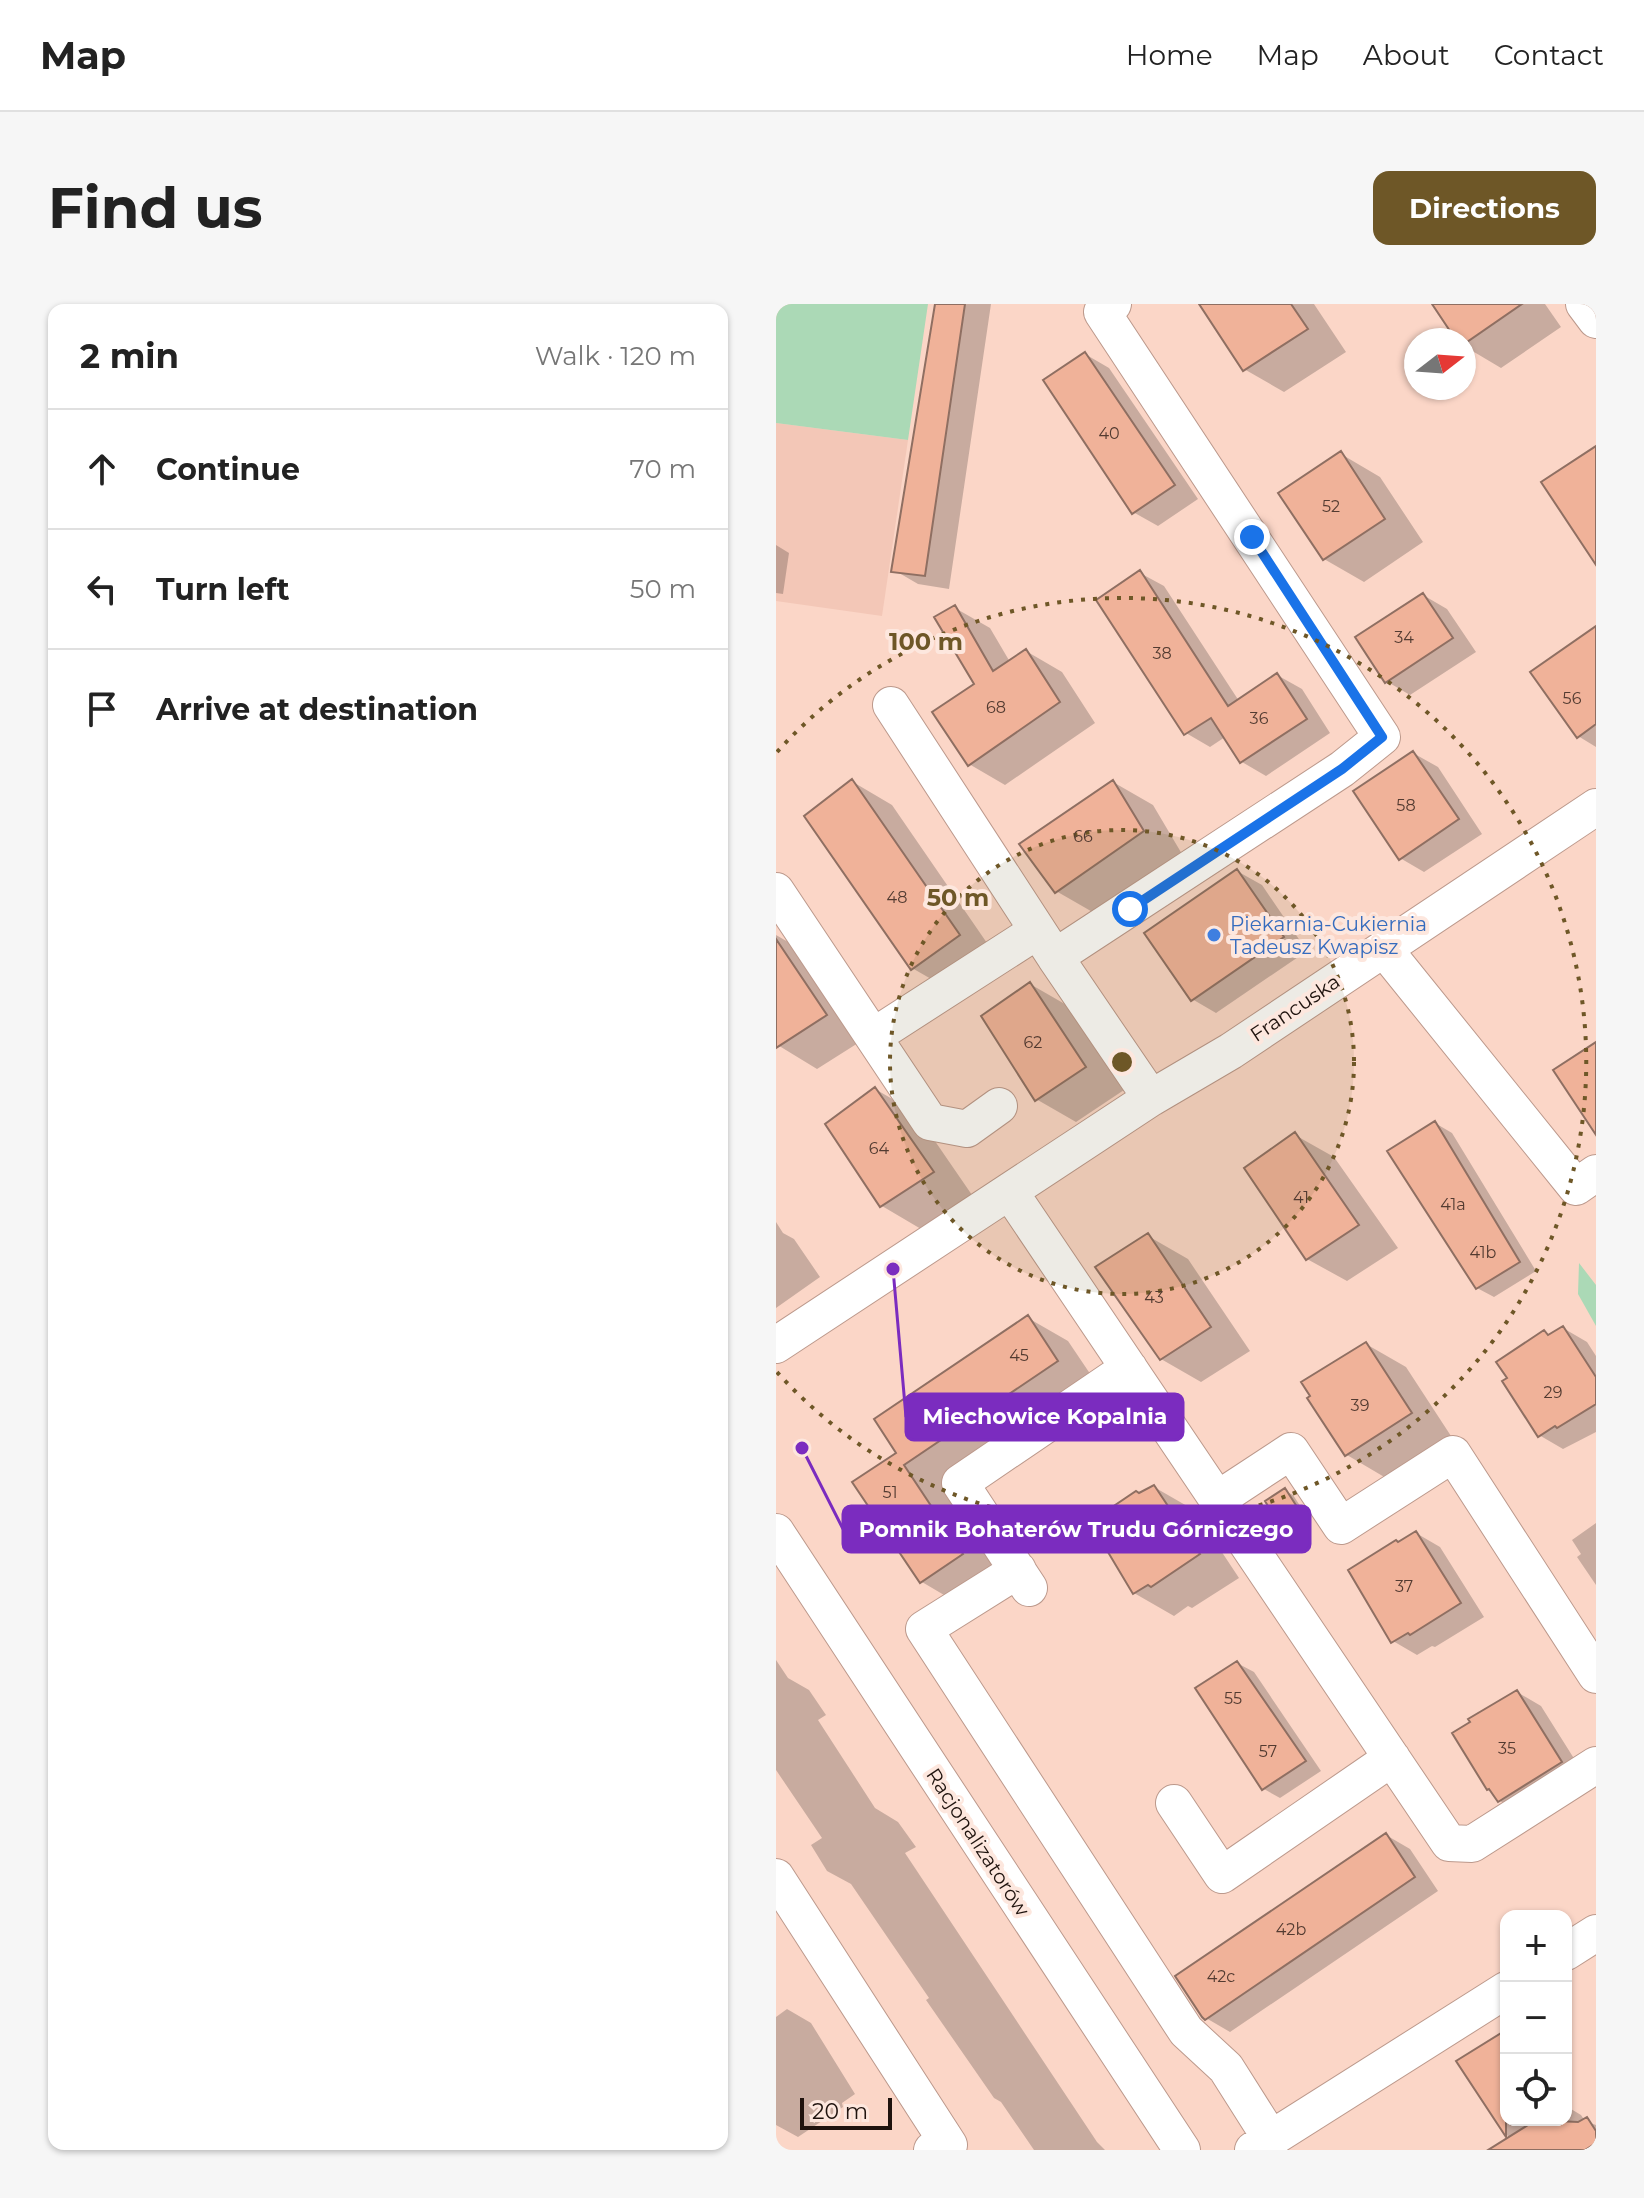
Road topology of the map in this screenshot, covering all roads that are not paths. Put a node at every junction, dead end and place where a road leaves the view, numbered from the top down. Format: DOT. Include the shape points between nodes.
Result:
graph roads {
  1 [pos="1113,304"];
  2 [pos="1584,304"];
  3 [pos="1596,320"];
  4 [pos="891,705"];
  5 [pos="1596,807"];
  6 [pos="776,891"];
  7 [pos="1046,944"];
  8 [pos="1384,949"];
  9 [pos="874,1036"];
  10 [pos="1151,1098"];
  11 [pos="999,1106"];
  12 [pos="1596,1173"];
  13 [pos="1010,1192"];
  14 [pos="776,1345"];
  15 [pos="1129,1368"];
  16 [pos="1218,1499"];
  17 [pos="776,1532"];
  18 [pos="1596,1675"];
  19 [pos="1392,1758"];
  20 [pos="1596,1765"];
  21 [pos="1174,1803"];
  22 [pos="776,1877"];
  23 [pos="1596,1933"];
  24 [pos="1572,1948"];
  25 [pos="1500,1994"];
  26 [pos="1262,2144"];
  27 [pos="932,2150"];
  28 [pos="1182,2150"];
  1 -- 7 [label="street" via="1102,312 1382,737 1342,769"];
  2 -- 3 [label="street"];
  4 -- 7 [label="street"];
  5 -- 8 [label="street, Francuska"];
  6 -- 9 [label="street"];
  7 -- 9 [label="street"];
  7 -- 10 [label="street"];
  8 -- 10 [label="street, Francuska"];
  8 -- 12 [label="street" via="1576,1187"];
  9 -- 11 [label="street" via="930,1122 967,1129"];
  10 -- 13 [label="street, Francuska"];
  13 -- 14 [label="street, Francuska"];
  13 -- 15 [label="street"];
  15 -- 16 [label="street"];
  15 -- 26 [label="street" via="960,1483 1024,1580 924,1629 1186,2031 1226,2068"];
  16 -- 18 [label="street" via="1291,1451 1341,1526 1453,1454"];
  16 -- 19 [label="street"];
  17 -- 28 [label="street, Racjonalizatorów"];
  19 -- 20 [label="street" via="1449,1843 1472,1844"];
  19 -- 21 [label="street" via="1222,1875"];
  22 -- 27 [label="street" via="949,2145"];
  23 -- 24 [label="street"];
  25 -- 26 [label="street"];
}
